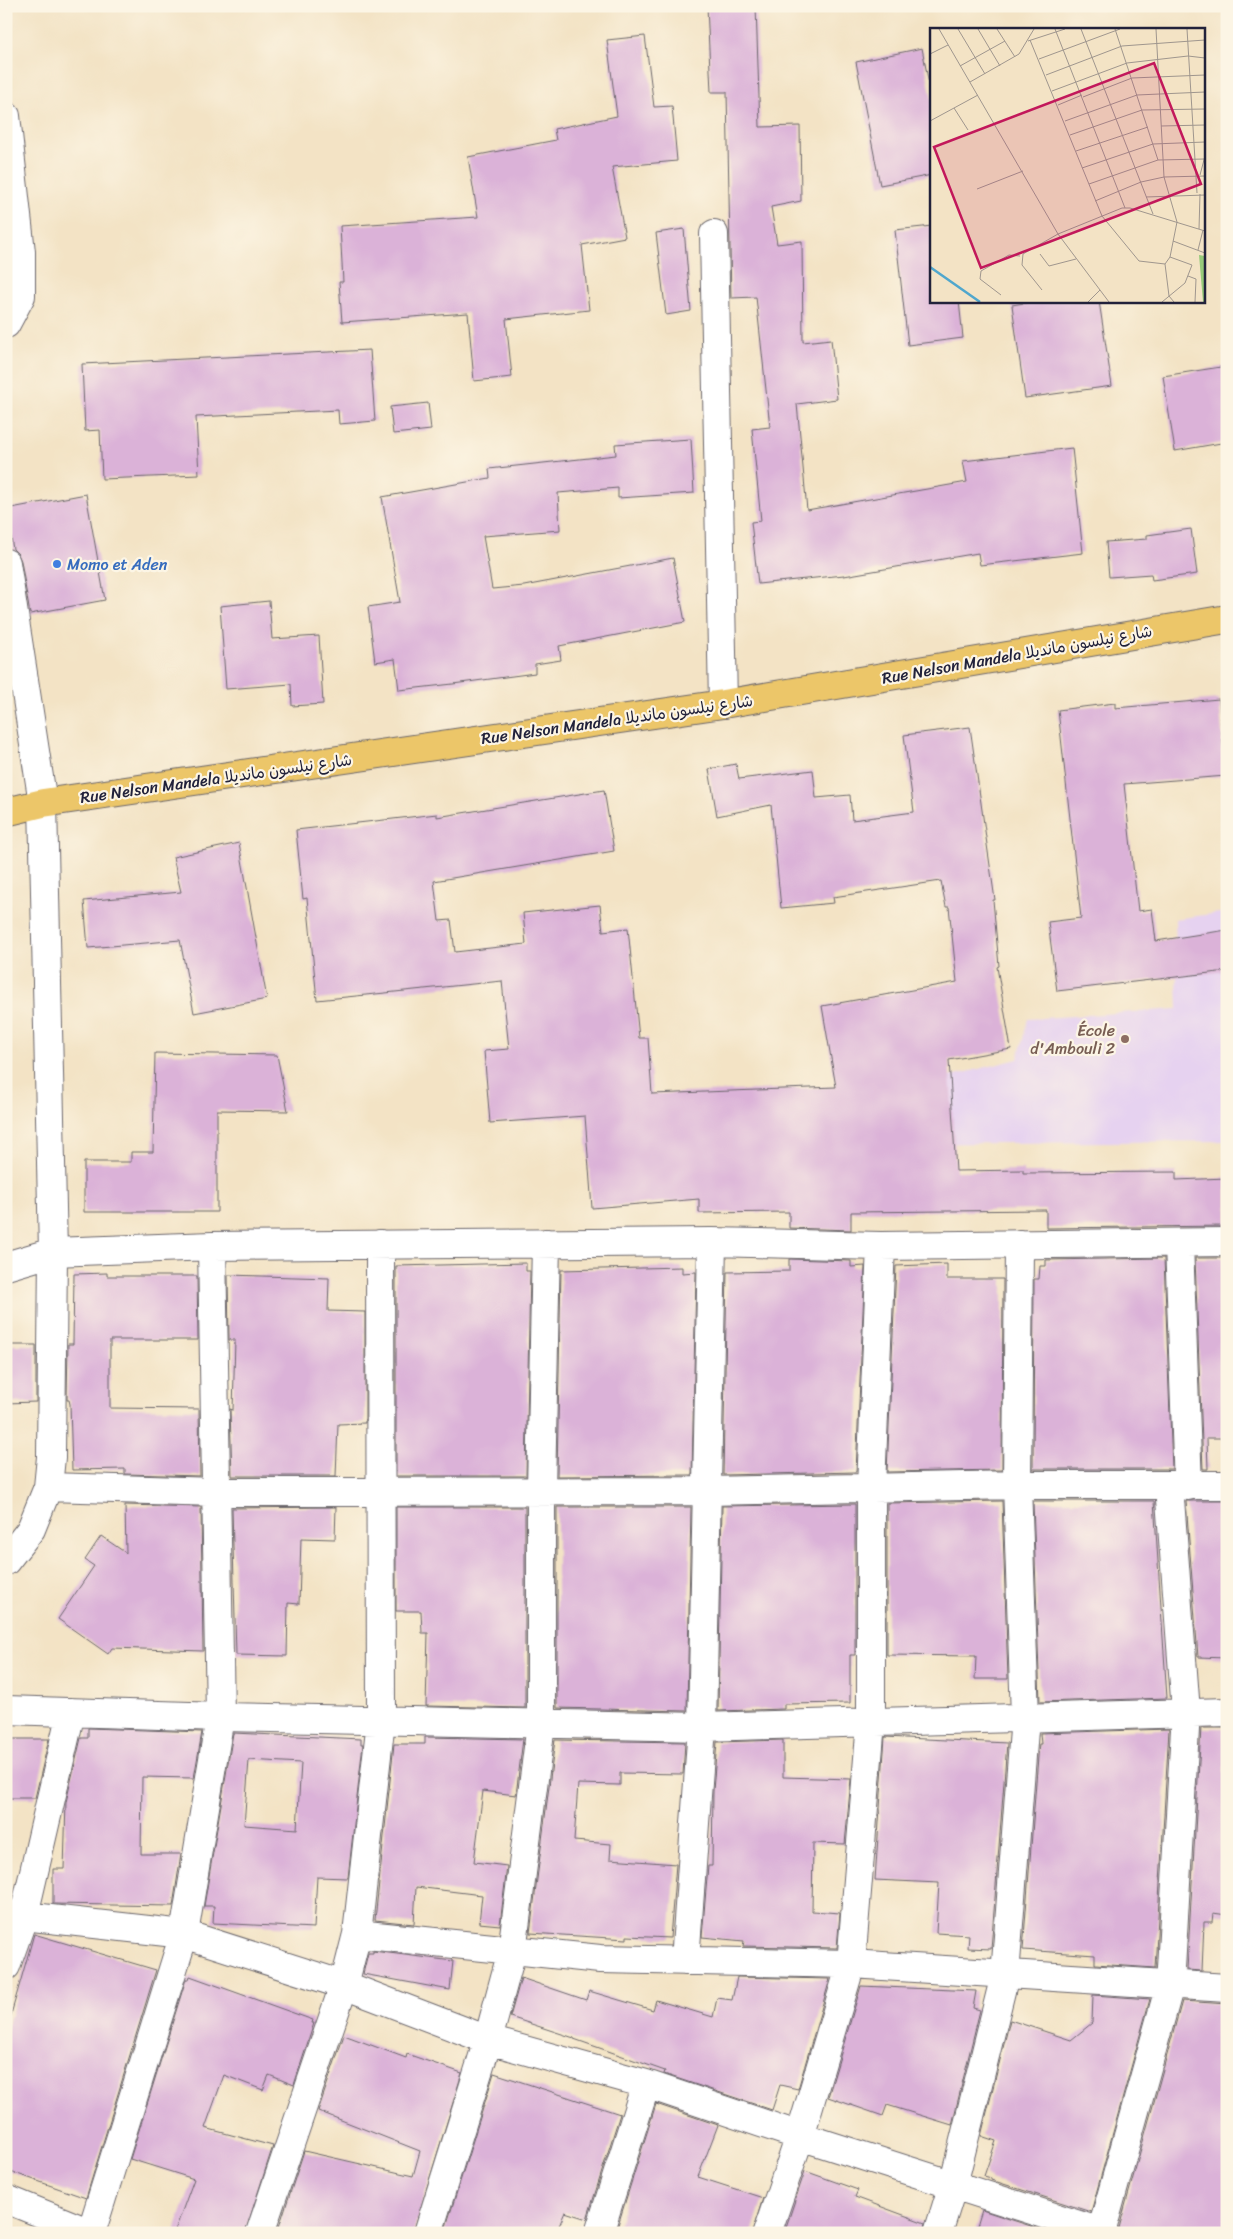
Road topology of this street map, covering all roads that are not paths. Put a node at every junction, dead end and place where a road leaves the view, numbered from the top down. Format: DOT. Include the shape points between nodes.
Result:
graph roads {
  1 [pos="6,116"];
  2 [pos="714,234"];
  3 [pos="6,324"];
  4 [pos="6,563"];
  5 [pos="1227,619"];
  6 [pos="723,704"];
  7 [pos="43,803"];
  8 [pos="6,812"];
  9 [pos="712,1242"];
  10 [pos="1227,1242"];
  11 [pos="546,1243"];
  12 [pos="380,1244"];
  13 [pos="1019,1244"];
  14 [pos="1179,1244"];
  15 [pos="212,1246"];
  16 [pos="881,1246"];
  17 [pos="53,1252"];
  18 [pos="6,1266"];
  19 [pos="1018,1484"];
  20 [pos="1227,1485"];
  21 [pos="1178,1486"];
  22 [pos="48,1487"];
  23 [pos="871,1487"];
  24 [pos="382,1490"];
  25 [pos="541,1490"];
  26 [pos="706,1491"];
  27 [pos="216,1492"];
  28 [pos="6,1561"];
  29 [pos="6,1710"];
  30 [pos="71,1712"];
  31 [pos="1186,1712"];
  32 [pos="1227,1712"];
  33 [pos="220,1717"];
  34 [pos="1025,1717"];
  35 [pos="381,1720"];
  36 [pos="871,1722"];
  37 [pos="540,1724"];
  38 [pos="702,1727"];
  39 [pos="15,1914"];
  40 [pos="184,1934"];
  41 [pos="357,1934"];
  42 [pos="512,1951"];
  43 [pos="685,1961"];
  44 [pos="851,1964"];
  45 [pos="6,1966"];
  46 [pos="1005,1974"];
  47 [pos="344,1985"];
  48 [pos="1170,1985"];
  49 [pos="1227,1988"];
  50 [pos="488,2040"];
  51 [pos="646,2084"];
  52 [pos="800,2136"];
  53 [pos="953,2185"];
  54 [pos="6,2199"];
  55 [pos="1102,2232"];
  56 [pos="90,2233"];
  57 [pos="260,2233"];
  58 [pos="428,2233"];
  59 [pos="599,2233"];
  60 [pos="767,2233"];
  61 [pos="938,2233"];
  1 -- 3 [label="street" via="21,252 20,296"];
  2 -- 6 [label="street"];
  4 -- 7 [label="street"];
  5 -- 6 [label="main road, Rue Nelson Mandela شارع نيلسون مانديلا"];
  6 -- 7 [label="main road, Rue Nelson Mandela شارع نيلسون مانديلا"];
  7 -- 8 [label="main road, Rue Nelson Mandela شارع نيلسون مانديلا"];
  7 -- 17 [label="street"];
  9 -- 11 [label="street"];
  9 -- 16 [label="street"];
  9 -- 26 [label="street"];
  10 -- 14 [label="street"];
  11 -- 12 [label="street"];
  11 -- 25 [label="street"];
  12 -- 15 [label="street"];
  12 -- 24 [label="street"];
  13 -- 14 [label="street"];
  13 -- 16 [label="street"];
  13 -- 19 [label="street"];
  14 -- 21 [label="street"];
  15 -- 17 [label="street"];
  15 -- 27 [label="street"];
  16 -- 23 [label="street"];
  17 -- 18 [label="street"];
  17 -- 22 [label="street"];
  19 -- 21 [label="street"];
  19 -- 23 [label="street"];
  19 -- 34 [label="street"];
  20 -- 21 [label="street"];
  21 -- 31 [label="street"];
  22 -- 27 [label="street"];
  22 -- 28 [label="street" via="31,1529"];
  23 -- 26 [label="street"];
  23 -- 36 [label="street"];
  24 -- 25 [label="street"];
  24 -- 27 [label="street"];
  24 -- 35 [label="street"];
  25 -- 26 [label="street"];
  25 -- 37 [label="street"];
  26 -- 38 [label="street"];
  27 -- 33 [label="street"];
  29 -- 30 [label="street"];
  30 -- 33 [label="street"];
  30 -- 39 [label="street"];
  31 -- 32 [label="street"];
  31 -- 34 [label="street"];
  31 -- 48 [label="street"];
  33 -- 35 [label="street"];
  33 -- 40 [label="street"];
  34 -- 36 [label="street"];
  34 -- 46 [label="street"];
  35 -- 37 [label="street"];
  35 -- 41 [label="street"];
  36 -- 38 [label="street"];
  36 -- 44 [label="street"];
  37 -- 38 [label="street"];
  37 -- 42 [label="street"];
  38 -- 43 [label="street"];
  39 -- 40 [label="street"];
  39 -- 45 [label="street"];
  40 -- 47 [label="street"];
  40 -- 56 [label="street"];
  41 -- 42 [label="street"];
  41 -- 47 [label="street"];
  42 -- 43 [label="street" via="600,1959"];
  42 -- 50 [label="street"];
  43 -- 44 [label="street"];
  44 -- 46 [label="street"];
  44 -- 52 [label="street"];
  46 -- 48 [label="street"];
  46 -- 53 [label="street"];
  47 -- 50 [label="street"];
  47 -- 57 [label="street"];
  48 -- 49 [label="street"];
  48 -- 55 [label="street"];
  50 -- 51 [label="street"];
  50 -- 58 [label="street"];
  51 -- 52 [label="street"];
  51 -- 59 [label="street"];
  52 -- 53 [label="street"];
  52 -- 60 [label="street"];
  53 -- 55 [label="street"];
  53 -- 61 [label="street"];
  54 -- 56 [label="street"];
}
